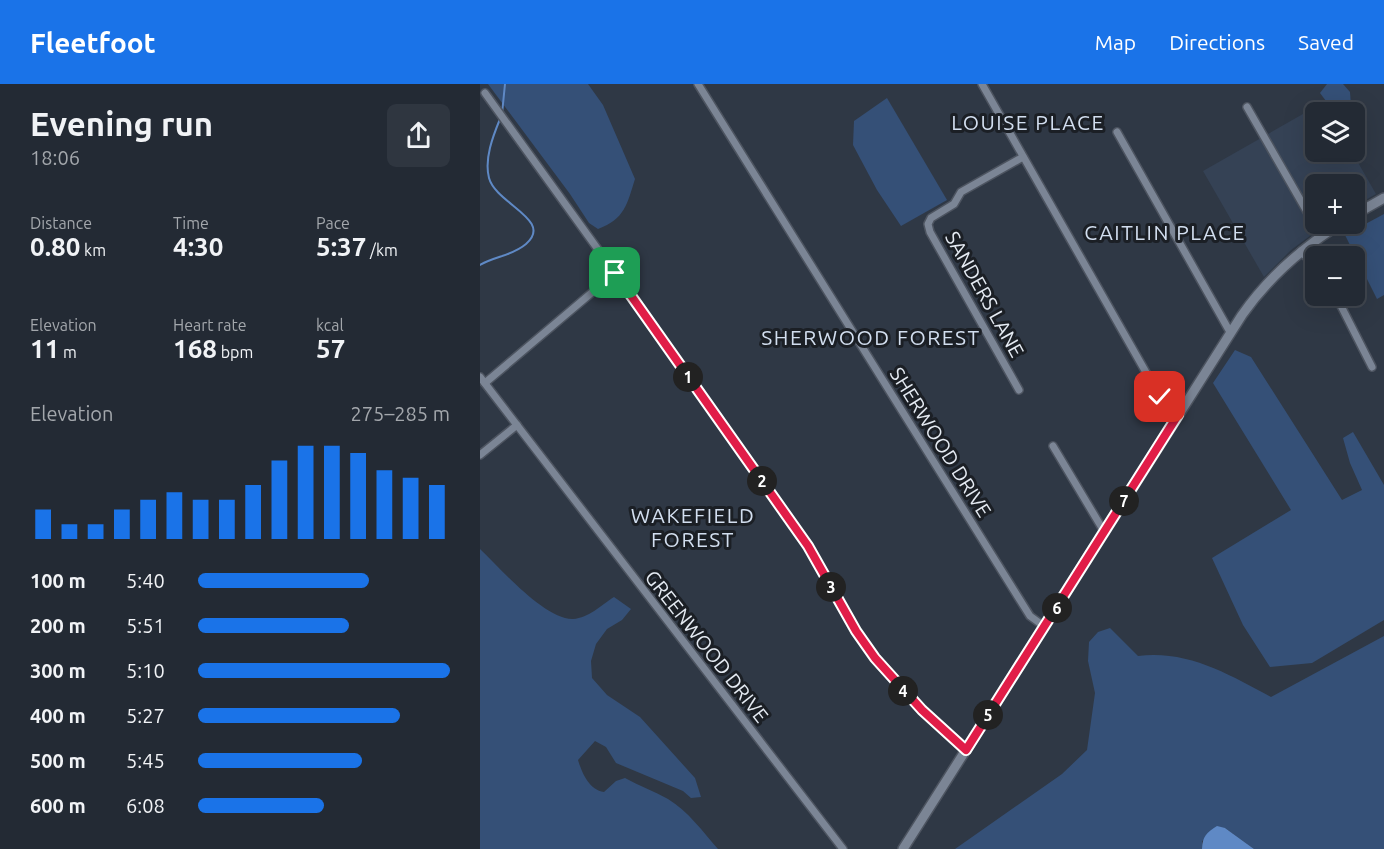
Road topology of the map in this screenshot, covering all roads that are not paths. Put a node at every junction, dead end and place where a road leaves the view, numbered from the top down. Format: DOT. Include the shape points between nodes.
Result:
graph roads {
  1 [pos="982,84"];
  2 [pos="698,85"];
  3 [pos="485,93"];
  4 [pos="1246,107"];
  5 [pos="1117,132"];
  6 [pos="1023,157"];
  7 [pos="1384,198"];
  8 [pos="1365,209"];
  9 [pos="1324,234"];
  10 [pos="1321,236"];
  11 [pos="1301,251"];
  12 [pos="1305,256"];
  13 [pos="615,273"];
  14 [pos="1341,306"];
  15 [pos="1230,332"];
  16 [pos="1372,367"];
  17 [pos="483,380"];
  18 [pos="1019,390"];
  19 [pos="1178,415"];
  20 [pos="517,425"];
  21 [pos="1053,446"];
  22 [pos="480,456"];
  23 [pos="1105,533"];
  24 [pos="1045,627"];
  25 [pos="966,750"];
  26 [pos="843,849"];
  27 [pos="903,849"];
  1 -- 6 [label="street"];
  2 -- 24 [label="street, SHERWOOD DRIVE" via="1030,616"];
  3 -- 13 [label="street"];
  4 -- 10 [label="street"];
  5 -- 15 [label="street"];
  6 -- 18 [label="street, SANDERS LANE" via="961,192 954,204 928,224"];
  6 -- 19 [label="street" via="1160,397"];
  7 -- 8 [label="street"];
  9 -- 10 [label="street"];
  10 -- 11 [label="street"];
  11 -- 12 [label="street"];
  11 -- 15 [label="street" via="1265,285"];
  13 -- 17 [label="street"];
  13 -- 25 [label="street" via="808,546 875,658 922,710"];
  14 -- 16 [label="street"];
  15 -- 19 [label="street"];
  17 -- 20 [label="street, GREENWOOD DRIVE"];
  19 -- 23 [label="street"];
  20 -- 22 [label="street"];
  20 -- 26 [label="street, GREENWOOD DRIVE"];
  21 -- 23 [label="street"];
  23 -- 24 [label="street"];
  24 -- 25 [label="street"];
  25 -- 27 [label="street"];
}
